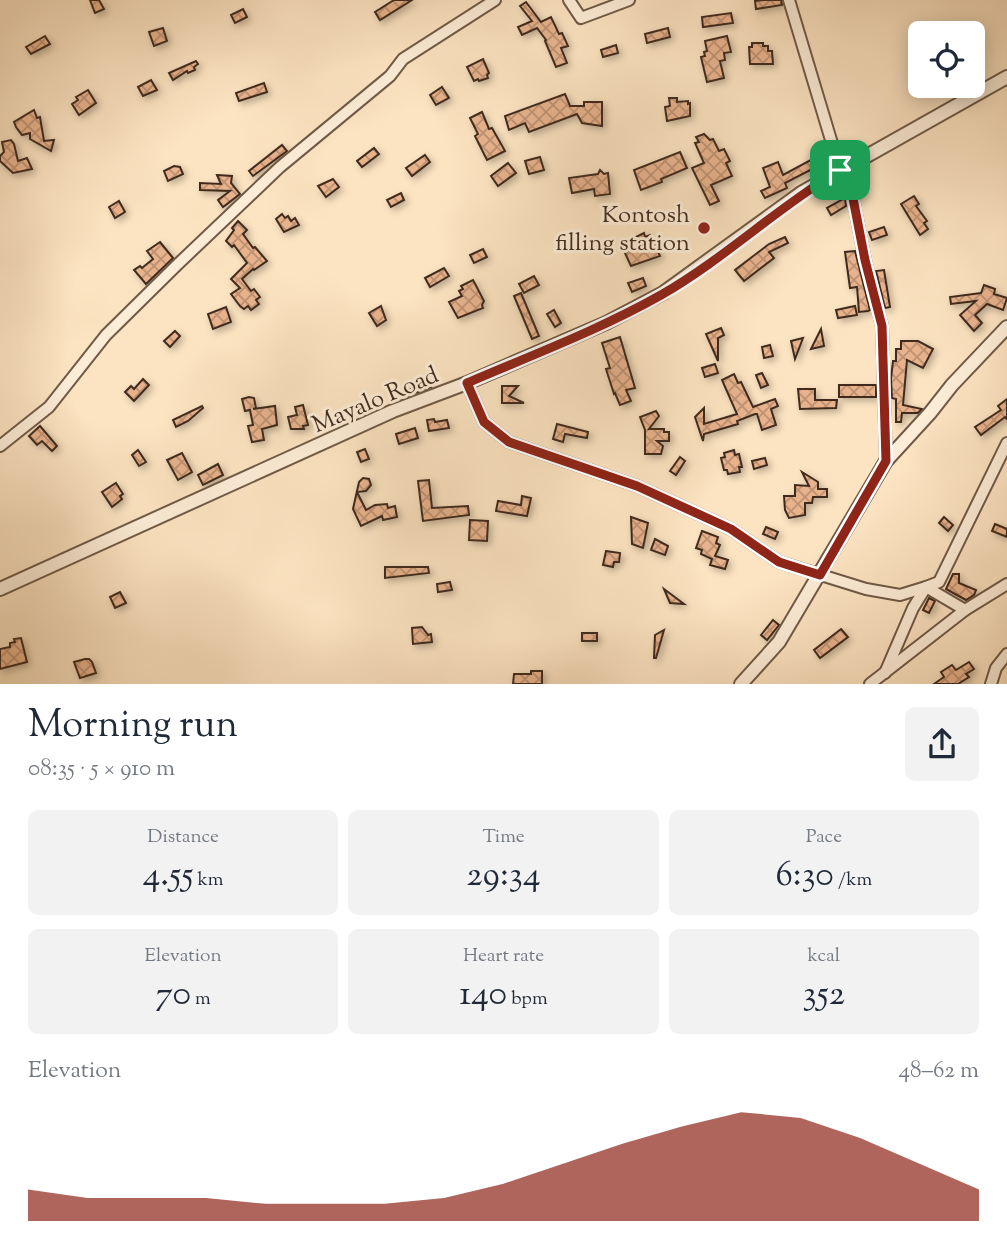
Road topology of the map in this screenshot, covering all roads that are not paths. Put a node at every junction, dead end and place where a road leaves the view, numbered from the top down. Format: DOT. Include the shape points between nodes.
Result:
graph roads {
  1 [pos="495,0"];
  2 [pos="569,0"];
  3 [pos="629,0"];
  4 [pos="789,0"];
  5 [pos="1007,77"];
  6 [pos="840,170"];
  7 [pos="1007,327"];
  8 [pos="467,383"];
  9 [pos="1007,443"];
  10 [pos="0,446"];
  11 [pos="886,461"];
  12 [pos="820,575"];
  13 [pos="1007,584"];
  14 [pos="926,587"];
  15 [pos="0,589"];
  16 [pos="965,610"];
  17 [pos="1007,654"];
  18 [pos="886,673"];
  19 [pos="741,684"];
  20 [pos="870,684"];
  21 [pos="991,684"];
  1 -- 10 [label="street" via="403,59 390,76 280,167 106,335 49,407"];
  2 -- 3 [label="street" via="581,18"];
  4 -- 6 [label="street"];
  5 -- 6 [label="street, Mayalo Road"];
  6 -- 8 [label="street, Mayalo Road" via="663,293"];
  6 -- 11 [label="street" via="851,188 882,326"];
  7 -- 11 [label="street"];
  8 -- 12 [label="street" via="484,422 509,442 637,486 731,529 779,562"];
  8 -- 15 [label="street, Mayalo Road" via="393,411"];
  9 -- 14 [label="street" via="939,582"];
  11 -- 12 [label="street"];
  12 -- 14 [label="street" via="900,595"];
  12 -- 19 [label="street" via="779,642"];
  13 -- 16 [label="street"];
  14 -- 16 [label="street"];
  14 -- 18 [label="street"];
  16 -- 18 [label="street"];
  17 -- 21 [label="street"];
  18 -- 20 [label="street"];
}
